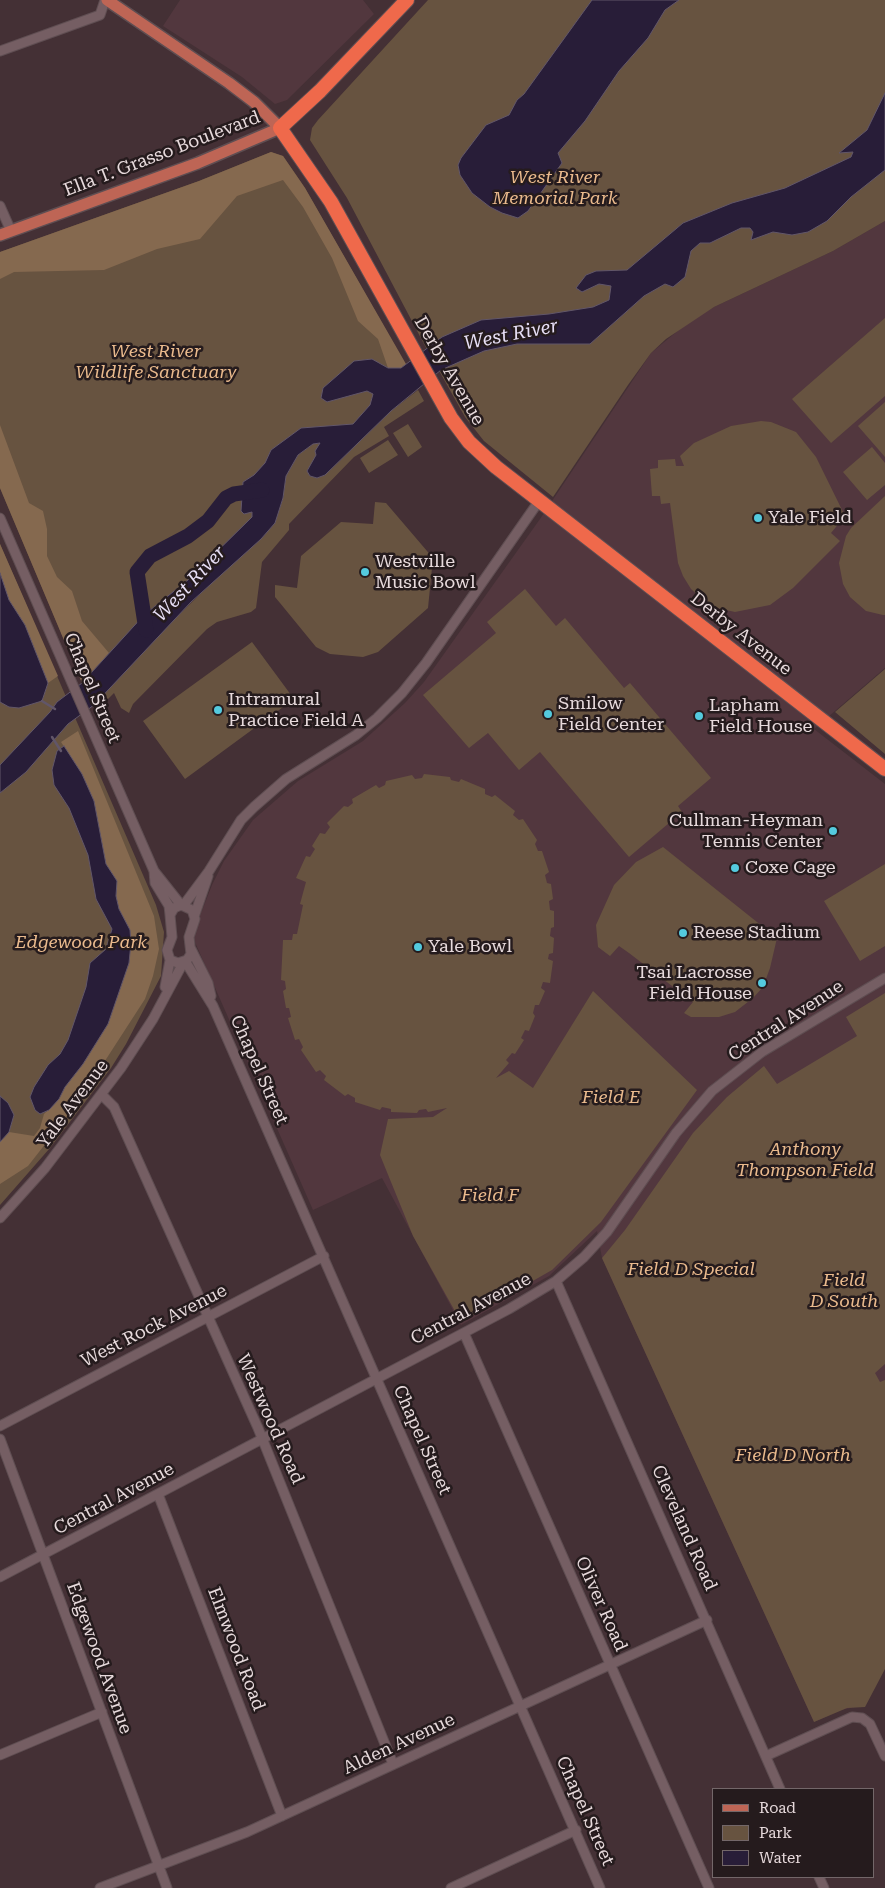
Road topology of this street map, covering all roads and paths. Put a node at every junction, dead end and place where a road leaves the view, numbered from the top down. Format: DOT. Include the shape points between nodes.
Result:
graph roads {
  1 [pos="106,0"];
  2 [pos="407,0"];
  3 [pos="0,51"];
  4 [pos="280,128"];
  5 [pos="0,206"];
  6 [pos="5,233"];
  7 [pos="539,501"];
  8 [pos="0,518"];
  9 [pos="885,768"];
  10 [pos="209,871"];
  11 [pos="154,872"];
  12 [pos="182,906"];
  13 [pos="195,914"];
  14 [pos="170,915"];
  15 [pos="191,948"];
  16 [pos="170,960"];
  17 [pos="184,962"];
  18 [pos="885,978"];
  19 [pos="162,1002"];
  20 [pos="213,1006"];
  21 [pos="102,1095"];
  22 [pos="0,1218"];
  23 [pos="324,1256"];
  24 [pos="556,1281"];
  25 [pos="207,1317"];
  26 [pos="464,1333"];
  27 [pos="377,1378"];
  28 [pos="0,1426"];
  29 [pos="0,1439"];
  30 [pos="263,1439"];
  31 [pos="158,1494"];
  32 [pos="43,1555"];
  33 [pos="0,1577"];
  34 [pos="707,1620"];
  35 [pos="610,1665"];
  36 [pos="521,1707"];
  37 [pos="102,1712"];
  38 [pos="0,1755"];
  39 [pos="766,1756"];
  40 [pos="885,1756"];
  41 [pos="393,1764"];
  42 [pos="780,1788"];
  43 [pos="282,1816"];
  44 [pos="576,1830"];
  45 [pos="159,1866"];
  46 [pos="100,1888"];
  47 [pos="167,1888"];
  48 [pos="451,1888"];
  49 [pos="600,1888"];
  50 [pos="709,1888"];
  1 -- 3 [label="street" via="100,15"];
  1 -- 4 [label="main road, Derby Avenue" via="229,83"];
  2 -- 4 [label="highway, Ella T. Grasso Boulevard"];
  4 -- 6 [label="main road, Ella T. Grasso Boulevard" via="198,163"];
  4 -- 7 [label="highway, Derby Avenue" via="331,202 451,418 469,442"];
  5 -- 6 [label="street"];
  7 -- 9 [label="highway, Derby Avenue"];
  7 -- 10 [label="street" via="402,693 356,735 301,768 266,795 241,820"];
  8 -- 11 [label="street, Chapel Street"];
  10 -- 12 [label="street"];
  10 -- 13 [label="street"];
  11 -- 12 [label="street, Chapel Street"];
  11 -- 14 [label="street, Chapel Street" via="155,883 169,906"];
  12 -- 13 [label="street, Chapel Street"];
  12 -- 14 [label="street" via="174,908"];
  13 -- 15 [label="street"];
  14 -- 16 [label="street, Yale Avenue" via="172,937 167,950"];
  15 -- 17 [label="street, Yale Avenue" via="189,958"];
  15 -- 20 [label="street, Chapel Street" via="208,983"];
  16 -- 17 [label="street" via="178,964"];
  16 -- 19 [label="street, Yale Avenue"];
  17 -- 19 [label="street, Yale Avenue"];
  17 -- 20 [label="street, Chapel Street"];
  18 -- 24 [label="street, Central Avenue" via="762,1052 712,1092 676,1134 607,1232"];
  19 -- 21 [label="street, Yale Avenue"];
  20 -- 23 [label="street, Chapel Street"];
  21 -- 22 [label="street, Yale Avenue" via="45,1168"];
  21 -- 25 [label="street, Westwood Road" via="114,1107"];
  23 -- 25 [label="street, West Rock Avenue"];
  23 -- 27 [label="street, Chapel Street"];
  24 -- 26 [label="street, Central Avenue"];
  24 -- 34 [label="street, Cleveland Road"];
  25 -- 28 [label="street, West Rock Avenue"];
  25 -- 30 [label="street, Westwood Road"];
  26 -- 27 [label="street, Central Avenue"];
  26 -- 35 [label="street, Oliver Road"];
  27 -- 30 [label="street, Central Avenue"];
  27 -- 36 [label="street, Chapel Street"];
  29 -- 32 [label="street, Edgewood Avenue"];
  30 -- 31 [label="street, Central Avenue"];
  30 -- 41 [label="street, Westwood Road"];
  31 -- 32 [label="street, Central Avenue"];
  31 -- 43 [label="street, Elmwood Road"];
  32 -- 33 [label="street, Central Avenue"];
  32 -- 37 [label="street, Edgewood Avenue"];
  34 -- 35 [label="street, Alden Avenue"];
  34 -- 39 [label="street, Cleveland Road"];
  35 -- 36 [label="street, Alden Avenue"];
  35 -- 50 [label="street, Oliver Road"];
  36 -- 41 [label="street, Alden Avenue"];
  36 -- 44 [label="street, Chapel Street"];
  37 -- 38 [label="street"];
  37 -- 45 [label="street, Edgewood Avenue"];
  39 -- 40 [label="street" via="852,1717 862,1718 870,1724"];
  39 -- 42 [label="street, Cleveland Road"];
  41 -- 43 [label="street, Alden Avenue"];
  43 -- 45 [label="street, Alden Avenue"];
  44 -- 48 [label="street"];
  44 -- 49 [label="street, Chapel Street"];
  45 -- 46 [label="street, Alden Avenue"];
  45 -- 47 [label="street, Edgewood Avenue"];
}
